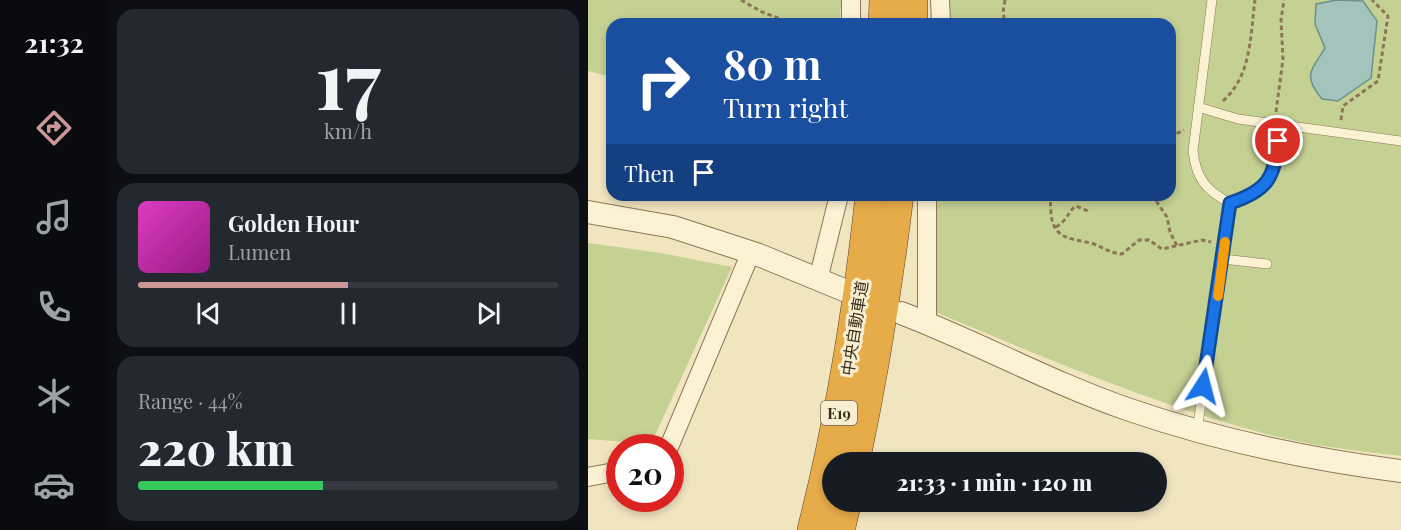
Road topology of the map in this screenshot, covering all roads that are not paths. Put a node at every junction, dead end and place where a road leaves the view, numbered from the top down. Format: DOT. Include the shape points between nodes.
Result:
graph roads {
  1 [pos="851,0"];
  2 [pos="886,0"];
  3 [pos="911,0"];
  4 [pos="940,0"];
  5 [pos="1212,0"];
  6 [pos="851,18"];
  7 [pos="885,18"];
  8 [pos="911,18"];
  9 [pos="940,18"];
  10 [pos="1198,107"];
  11 [pos="1277,125"];
  12 [pos="1401,141"];
  13 [pos="838,201"];
  14 [pos="871,201"];
  15 [pos="896,201"];
  16 [pos="927,201"];
  17 [pos="1230,203"];
  18 [pos="588,212"];
  19 [pos="751,252"];
  20 [pos="1223,259"];
  21 [pos="1267,264"];
  22 [pos="818,280"];
  23 [pos="844,290"];
  24 [pos="901,313"];
  25 [pos="927,323"];
  26 [pos="1197,431"];
  27 [pos="674,434"];
  28 [pos="856,452"];
  29 [pos="1401,471"];
  30 [pos="606,474"];
  31 [pos="588,477"];
  32 [pos="842,512"];
  33 [pos="813,530"];
  34 [pos="838,530"];
  1 -- 6 [label="street"];
  2 -- 7 [label="highway"];
  3 -- 8 [label="highway"];
  4 -- 9 [label="street"];
  5 -- 10 [label="lane"];
  10 -- 11 [label="lane"];
  10 -- 17 [label="lane" via="1195,169 1202,182"];
  11 -- 12 [label="lane"];
  11 -- 17 [label="lane" via="1277,156 1268,180 1257,193"];
  13 -- 22 [label="street"];
  14 -- 33 [label="highway, 中央自動車道 / E19" via="843,394"];
  15 -- 28 [label="highway, 中央自動車道 / E19" via="886,285"];
  16 -- 25 [label="street"];
  17 -- 20 [label="lane"];
  18 -- 19 [label="street" via="673,227"];
  19 -- 22 [label="street"];
  19 -- 27 [label="street"];
  20 -- 21 [label="lane"];
  20 -- 26 [label="lane"];
  22 -- 23 [label="street"];
  24 -- 25 [label="street"];
  25 -- 26 [label="street" via="1082,391"];
  26 -- 29 [label="street" via="1330,462"];
  30 -- 31 [label="street"];
  32 -- 34 [label="highway"];
}
